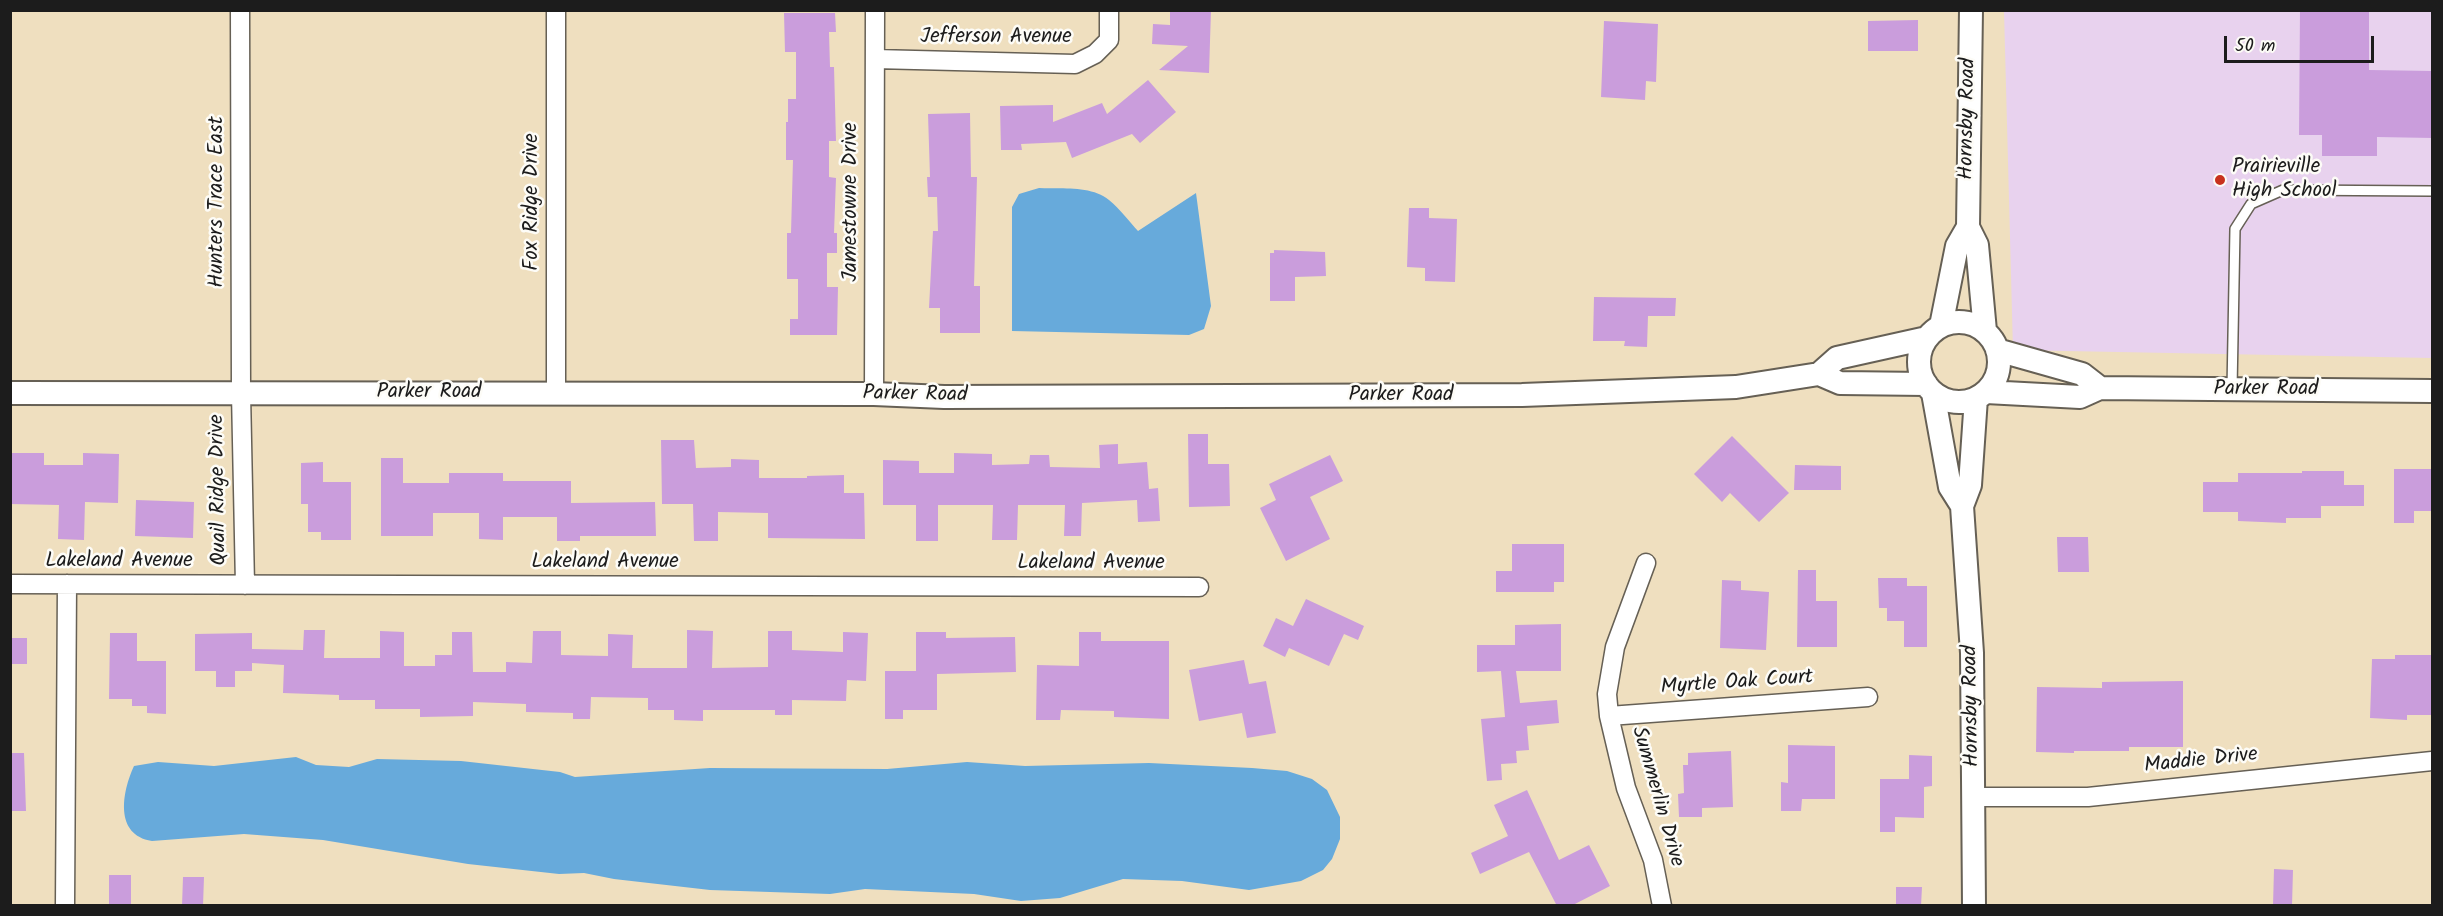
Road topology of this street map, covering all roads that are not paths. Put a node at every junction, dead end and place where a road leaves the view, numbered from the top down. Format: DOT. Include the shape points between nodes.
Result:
graph roads {
  1 [pos="240,10"];
  2 [pos="556,10"];
  3 [pos="875,10"];
  4 [pos="1109,10"];
  5 [pos="1971,10"];
  6 [pos="875,59"];
  7 [pos="2433,191"];
  8 [pos="1968,227"];
  9 [pos="1934,332"];
  10 [pos="1991,340"];
  11 [pos="1819,374"];
  12 [pos="1930,388"];
  13 [pos="2100,388"];
  14 [pos="2232,389"];
  15 [pos="2433,391"];
  16 [pos="10,393"];
  17 [pos="241,393"];
  18 [pos="555,394"];
  19 [pos="874,394"];
  20 [pos="1981,395"];
  21 [pos="1962,506"];
  22 [pos="1646,563"];
  23 [pos="10,584"];
  24 [pos="67,584"];
  25 [pos="245,585"];
  26 [pos="1199,587"];
  27 [pos="1868,697"];
  28 [pos="1609,716"];
  29 [pos="2433,761"];
  30 [pos="1975,798"];
  31 [pos="64,906"];
  32 [pos="1662,906"];
  33 [pos="1974,906"];
  1 -- 17 [label="street, Hunters Trace East"];
  2 -- 18 [label="street, Fox Ridge Drive"];
  3 -- 6 [label="street, Jamestowne Drive"];
  4 -- 6 [label="street, Jefferson Avenue" via="1109,40 1095,54 1075,64"];
  5 -- 8 [label="street, Hornsby Road"];
  6 -- 19 [label="street, Jamestowne Drive"];
  7 -- 14 [label="lane" via="2283,190 2251,204 2235,229"];
  8 -- 9 [label="street, Hornsby Road" via="1957,246"];
  8 -- 10 [label="street, Hornsby Road" via="1977,245"];
  9 -- 10 [label="street" via="1964,322 1975,325"];
  9 -- 11 [label="street, Parker Road" via="1837,358"];
  9 -- 12 [label="street" via="1922,345 1919,363"];
  10 -- 13 [label="street" via="2082,374"];
  10 -- 20 [label="street" via="1998,372"];
  11 -- 12 [label="street, Parker Road" via="1840,383"];
  11 -- 19 [label="street, Parker Road" via="1736,387 1522,396"];
  12 -- 20 [label="street" via="1954,402"];
  12 -- 21 [label="street, Hornsby Road" via="1950,487"];
  13 -- 14 [label="street, Parker Road"];
  13 -- 20 [label="street, Parker Road" via="2080,397"];
  14 -- 15 [label="street, Parker Road"];
  16 -- 17 [label="street, Parker Road"];
  17 -- 18 [label="street, Parker Road"];
  17 -- 25 [label="street, Quail Ridge Drive"];
  18 -- 19 [label="street, Parker Road"];
  20 -- 21 [label="street, Hornsby Road" via="1970,485"];
  21 -- 30 [label="street, Hornsby Road" via="1972,653"];
  22 -- 28 [label="street, Summerlin Drive" via="1616,647 1607,694"];
  23 -- 24 [label="street, Lakeland Avenue"];
  24 -- 25 [label="street, Lakeland Avenue"];
  24 -- 31 [label="street"];
  25 -- 26 [label="street, Lakeland Avenue"];
  27 -- 28 [label="street, Myrtle Oak Court"];
  28 -- 32 [label="street, Summerlin Drive" via="1626,788 1653,860"];
  29 -- 30 [label="street, Maddie Drive" via="2088,797"];
  30 -- 33 [label="street, Hornsby Road"];
}
